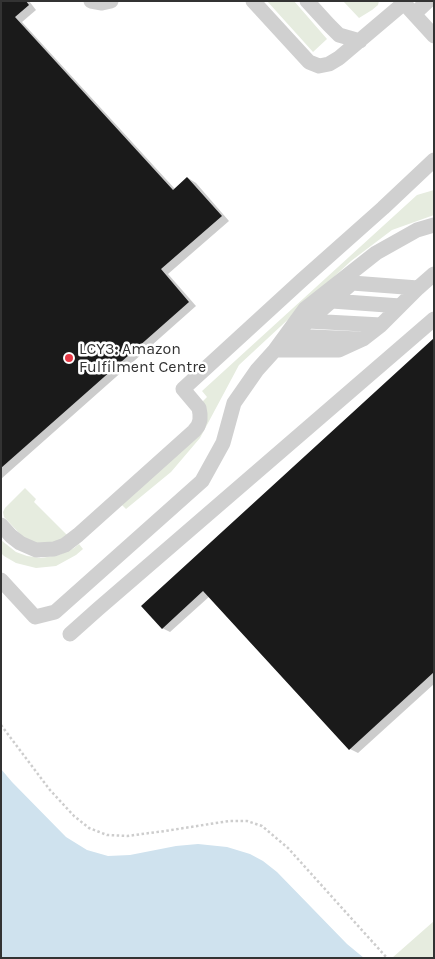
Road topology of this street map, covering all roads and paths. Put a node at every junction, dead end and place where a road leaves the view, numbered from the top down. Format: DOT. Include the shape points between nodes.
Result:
graph roads {
  1 [pos="91,1"];
  2 [pos="111,1"];
  3 [pos="253,1"];
  4 [pos="308,1"];
  5 [pos="428,1"];
  6 [pos="403,2"];
  7 [pos="414,14"];
  8 [pos="434,36"];
  9 [pos="360,41"];
  10 [pos="434,160"];
  11 [pos="434,225"];
  12 [pos="434,274"];
  13 [pos="418,288"];
  14 [pos="332,300"];
  15 [pos="400,306"];
  16 [pos="434,320"];
  17 [pos="308,321"];
  18 [pos="380,325"];
  19 [pos="290,336"];
  20 [pos="363,339"];
  21 [pos="275,350"];
  22 [pos="1,524"];
  23 [pos="1,580"];
  24 [pos="70,634"];
  25 [pos="1,724"];
  26 [pos="387,958"];
  1 -- 2 [label="street"];
  3 -- 9 [label="street" via="309,62 319,66 334,61"];
  4 -- 9 [label="street" via="339,35"];
  5 -- 7 [label="street"];
  6 -- 7 [label="street"];
  6 -- 9 [label="street"];
  7 -- 8 [label="street"];
  10 -- 22 [label="street" via="183,390 199,408 198,426 78,536 54,549 36,550 20,543"];
  11 -- 21 [label="street" via="417,230 376,253 305,309"];
  12 -- 13 [label="street"];
  13 -- 14 [label="street" via="352,283"];
  13 -- 15 [label="street"];
  14 -- 15 [label="street"];
  14 -- 17 [label="street"];
  15 -- 18 [label="street"];
  16 -- 24 [label="street"];
  17 -- 18 [label="street"];
  17 -- 19 [label="street"];
  18 -- 20 [label="street"];
  19 -- 20 [label="street"];
  19 -- 21 [label="street"];
  20 -- 21 [label="street" via="339,350"];
  21 -- 23 [label="street" via="234,403 222,443 202,481 55,612 35,617"];
  25 -- 26 [label="path" via="50,790 89,828 108,835 127,836 229,821 247,820 262,826 288,848"];
}
